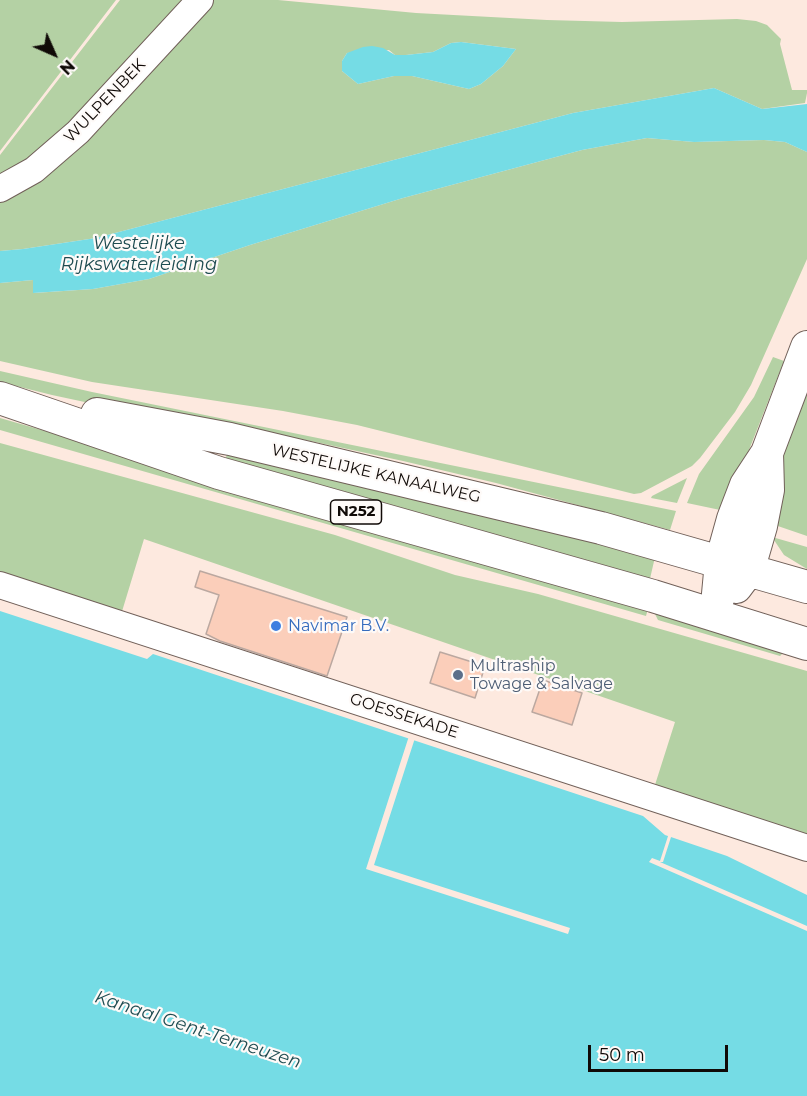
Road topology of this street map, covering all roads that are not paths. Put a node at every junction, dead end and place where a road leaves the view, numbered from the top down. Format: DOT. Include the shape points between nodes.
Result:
graph roads {
  1 [pos="200,0"];
  2 [pos="0,189"];
  3 [pos="807,347"];
  4 [pos="0,397"];
  5 [pos="734,566"];
  6 [pos="0,585"];
  7 [pos="807,587"];
  8 [pos="716,615"];
  9 [pos="807,644"];
  10 [pos="807,848"];
  1 -- 2 [label="street, WULPENBEK" via="78,132 34,170"];
  3 -- 5 [label="main road" via="767,453 746,485"];
  4 -- 5 [label="main road, WESTELIJKE KANAALWEG / N252" via="230,439 601,528"];
  4 -- 8 [label="main road, WESTELIJKE KANAALWEG / N252" via="219,473"];
  5 -- 7 [label="main road, N252"];
  5 -- 8 [label="main road"];
  6 -- 10 [label="street, GOESSEKADE"];
  8 -- 9 [label="main road, N252"];
}
